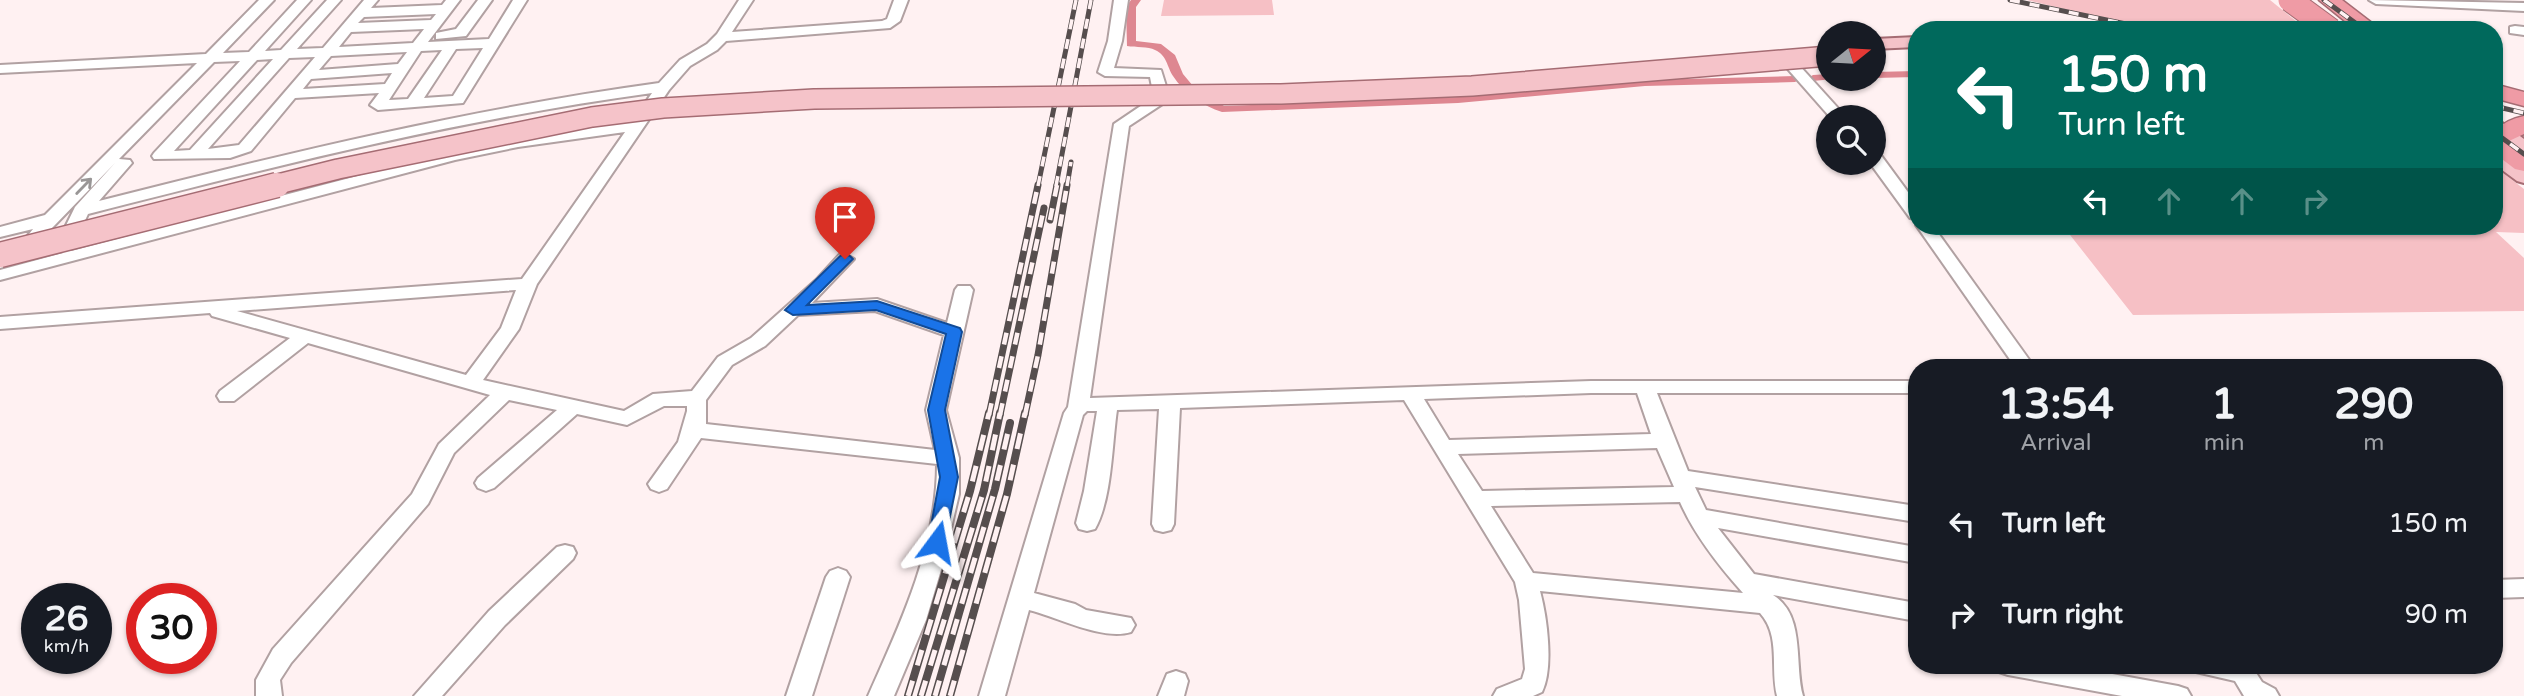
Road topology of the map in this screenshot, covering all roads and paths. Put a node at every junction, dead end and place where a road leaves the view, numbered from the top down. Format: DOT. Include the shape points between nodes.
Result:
graph roads {
  1 [pos="267,0"];
  2 [pos="280,0"];
  3 [pos="303,0"];
  4 [pos="334,0"];
  5 [pos="371,0"];
  6 [pos="485,0"];
  7 [pos="520,0"];
  8 [pos="746,0"];
  9 [pos="901,0"];
  10 [pos="1121,0"];
  11 [pos="2290,0"];
  12 [pos="2302,0"];
  13 [pos="2329,0"];
  14 [pos="2376,0"];
  15 [pos="2475,2"];
  16 [pos="449,5"];
  17 [pos="2524,7"];
  18 [pos="361,13"];
  19 [pos="2313,21"];
  20 [pos="2319,21"];
  21 [pos="2358,21"];
  22 [pos="433,24"];
  23 [pos="348,28"];
  24 [pos="722,37"];
  25 [pos="420,42"];
  26 [pos="1908,42"];
  27 [pos="492,43"];
  28 [pos="1886,43"];
  29 [pos="452,45"];
  30 [pos="1816,47"];
  31 [pos="328,51"];
  32 [pos="1908,53"];
  33 [pos="286,54"];
  34 [pos="1886,54"];
  35 [pos="251,55"];
  36 [pos="218,57"];
  37 [pos="1816,57"];
  38 [pos="1793,67"];
  39 [pos="402,68"];
  40 [pos="0,69"];
  41 [pos="308,75"];
  42 [pos="388,88"];
  43 [pos="664,88"];
  44 [pos="2503,93"];
  45 [pos="292,94"];
  46 [pos="2524,99"];
  47 [pos="412,104"];
  48 [pos="1828,105"];
  49 [pos="637,126"];
  50 [pos="2506,138"];
  51 [pos="194,156"];
  52 [pos="2524,164"];
  53 [pos="1886,174"];
  54 [pos="2524,177"];
  55 [pos="1908,203"];
  56 [pos="81,211"];
  57 [pos="51,219"];
  58 [pos="0,232"];
  59 [pos="1930,235"];
  60 [pos="0,243"];
  61 [pos="845,259"];
  62 [pos="60,260"];
  63 [pos="2,268"];
  64 [pos="528,284"];
  65 [pos="964,290"];
  66 [pos="204,308"];
  67 [pos="793,310"];
  68 [pos="21,322"];
  69 [pos="0,323"];
  70 [pos="954,332"];
  71 [pos="0,334"];
  72 [pos="305,336"];
  73 [pos="2020,359"];
  74 [pos="471,383"];
  75 [pos="1645,387"];
  76 [pos="1908,387"];
  77 [pos="505,393"];
  78 [pos="1410,393"];
  79 [pos="227,396"];
  80 [pos="696,398"];
  81 [pos="1170,401"];
  82 [pos="1108,403"];
  83 [pos="573,407"];
  84 [pos="1077,408"];
  85 [pos="695,430"];
  86 [pos="1664,441"];
  87 [pos="1444,447"];
  88 [pos="948,458"];
  89 [pos="486,483"];
  90 [pos="659,484"];
  91 [pos="1684,486"];
  92 [pos="1476,499"];
  93 [pos="1908,513"];
  94 [pos="1698,517"];
  95 [pos="1087,523"];
  96 [pos="1163,524"];
  97 [pos="565,553"];
  98 [pos="1908,554"];
  99 [pos="838,577"];
  100 [pos="1526,582"];
  101 [pos="1747,582"];
  102 [pos="2524,588"];
  103 [pos="2503,589"];
  104 [pos="1021,599"];
  105 [pos="1770,605"];
  106 [pos="1908,611"];
  107 [pos="1123,625"];
  108 [pos="2244,674"];
  109 [pos="2109,675"];
  110 [pos="2260,695"];
  111 [pos="269,696"];
  112 [pos="427,696"];
  113 [pos="799,696"];
  114 [pos="881,696"];
  115 [pos="992,696"];
  116 [pos="1506,696"];
  117 [pos="1790,696"];
  118 [pos="2178,696"];
  1 -- 36 [label="street"];
  2 -- 36 [label="street"];
  3 -- 35 [label="street"];
  4 -- 33 [label="street"];
  5 -- 18 [label="street"];
  6 -- 25 [label="street" via="461,33"];
  7 -- 27 [label="street"];
  8 -- 24 [label="street"];
  9 -- 24 [label="street" via="888,24"];
  10 -- 84 [label="street" via="1105,72 1156,73 1162,99 1122,124"];
  11 -- 20 [label="highway, bridge"];
  12 -- 19 [label="main road" via="2312,10"];
  13 -- 21 [label="highway"];
  14 -- 15 [label="street"];
  15 -- 17 [label="street"];
  16 -- 18 [label="street"];
  16 -- 22 [label="street"];
  18 -- 23 [label="street"];
  22 -- 23 [label="street"];
  22 -- 25 [label="street"];
  23 -- 31 [label="street"];
  24 -- 43 [label="street" via="685,63"];
  25 -- 29 [label="street"];
  25 -- 31 [label="street"];
  25 -- 39 [label="street"];
  26 -- 28 [label="main road"];
  27 -- 29 [label="street"];
  27 -- 47 [label="street" via="458,100"];
  29 -- 47 [label="street"];
  30 -- 60 [label="main road" via="1342,83 712,94 484,126"];
  31 -- 33 [label="street"];
  31 -- 41 [label="street"];
  32 -- 34 [label="main road"];
  33 -- 35 [label="street"];
  33 -- 51 [label="street"];
  35 -- 36 [label="street"];
  35 -- 51 [label="street" via="159,155"];
  36 -- 40 [label="street"];
  36 -- 56 [label="street"];
  57 -- 36 [label="street, one-way"];
  37 -- 63 [label="main road, bridge" via="1472,86 1281,94 814,99 663,108 528,129 338,169"];
  38 -- 48 [label="street"];
  39 -- 41 [label="street"];
  39 -- 42 [label="street"];
  41 -- 45 [label="street"];
  42 -- 45 [label="street"];
  42 -- 47 [label="street" via="377,105"];
  43 -- 49 [label="street"];
  43 -- 56 [label="street" via="538,104 440,123"];
  44 -- 46 [label="highway"];
  45 -- 51 [label="street" via="242,149"];
  49 -- 62 [label="street" via="453,156"];
  49 -- 64 [label="street"];
  50 -- 52 [label="highway"];
  50 -- 54 [label="main road"];
  53 -- 55 [label="street"];
  56 -- 62 [label="street"];
  57 -- 58 [label="street"];
  57 -- 63 [label="street"];
  59 -- 73 [label="street"];
  61 -- 67 [label="street"];
  62 -- 63 [label="street"];
  64 -- 66 [label="street"];
  64 -- 74 [label="street" via="510,329"];
  65 -- 70 [label="street"];
  66 -- 68 [label="street"];
  66 -- 72 [label="street"];
  67 -- 70 [label="street" via="877,306"];
  67 -- 80 [label="street" via="758,342 725,361"];
  68 -- 69 [label="street"];
  68 -- 71 [label="street"];
  70 -- 88 [label="street" via="936,410"];
  72 -- 74 [label="street"];
  72 -- 79 [label="street"];
  74 -- 77 [label="street"];
  75 -- 76 [label="street"];
  75 -- 78 [label="street"];
  75 -- 86 [label="street"];
  77 -- 83 [label="street"];
  77 -- 111 [label="street" via="446,449 420,499 278,662 268,680"];
  78 -- 81 [label="street"];
  78 -- 87 [label="street"];
  80 -- 83 [label="street" via="660,399 627,418"];
  80 -- 85 [label="street" via="700,416"];
  81 -- 82 [label="street"];
  81 -- 96 [label="street"];
  82 -- 84 [label="street"];
  82 -- 95 [label="street"];
  83 -- 89 [label="street"];
  84 -- 104 [label="street"];
  85 -- 88 [label="street"];
  85 -- 90 [label="street"];
  86 -- 87 [label="street"];
  86 -- 91 [label="street"];
  87 -- 92 [label="street"];
  88 -- 114 [label="street" via="948,494 932,563 914,620"];
  91 -- 92 [label="street"];
  91 -- 93 [label="street"];
  91 -- 94 [label="street"];
  92 -- 100 [label="street"];
  94 -- 98 [label="street"];
  94 -- 101 [label="street"];
  97 -- 112 [label="street" via="497,618"];
  99 -- 113 [label="street"];
  100 -- 105 [label="street"];
  100 -- 116 [label="street" via="1537,669 1533,685"];
  101 -- 105 [label="street"];
  101 -- 106 [label="street"];
  102 -- 103 [label="street"];
  104 -- 107 [label="street" via="1067,610 1080,619"];
  104 -- 115 [label="street"];
  105 -- 117 [label="street" via="1786,642"];
  108 -- 110 [label="street"];
  109 -- 118 [label="street"];
}
